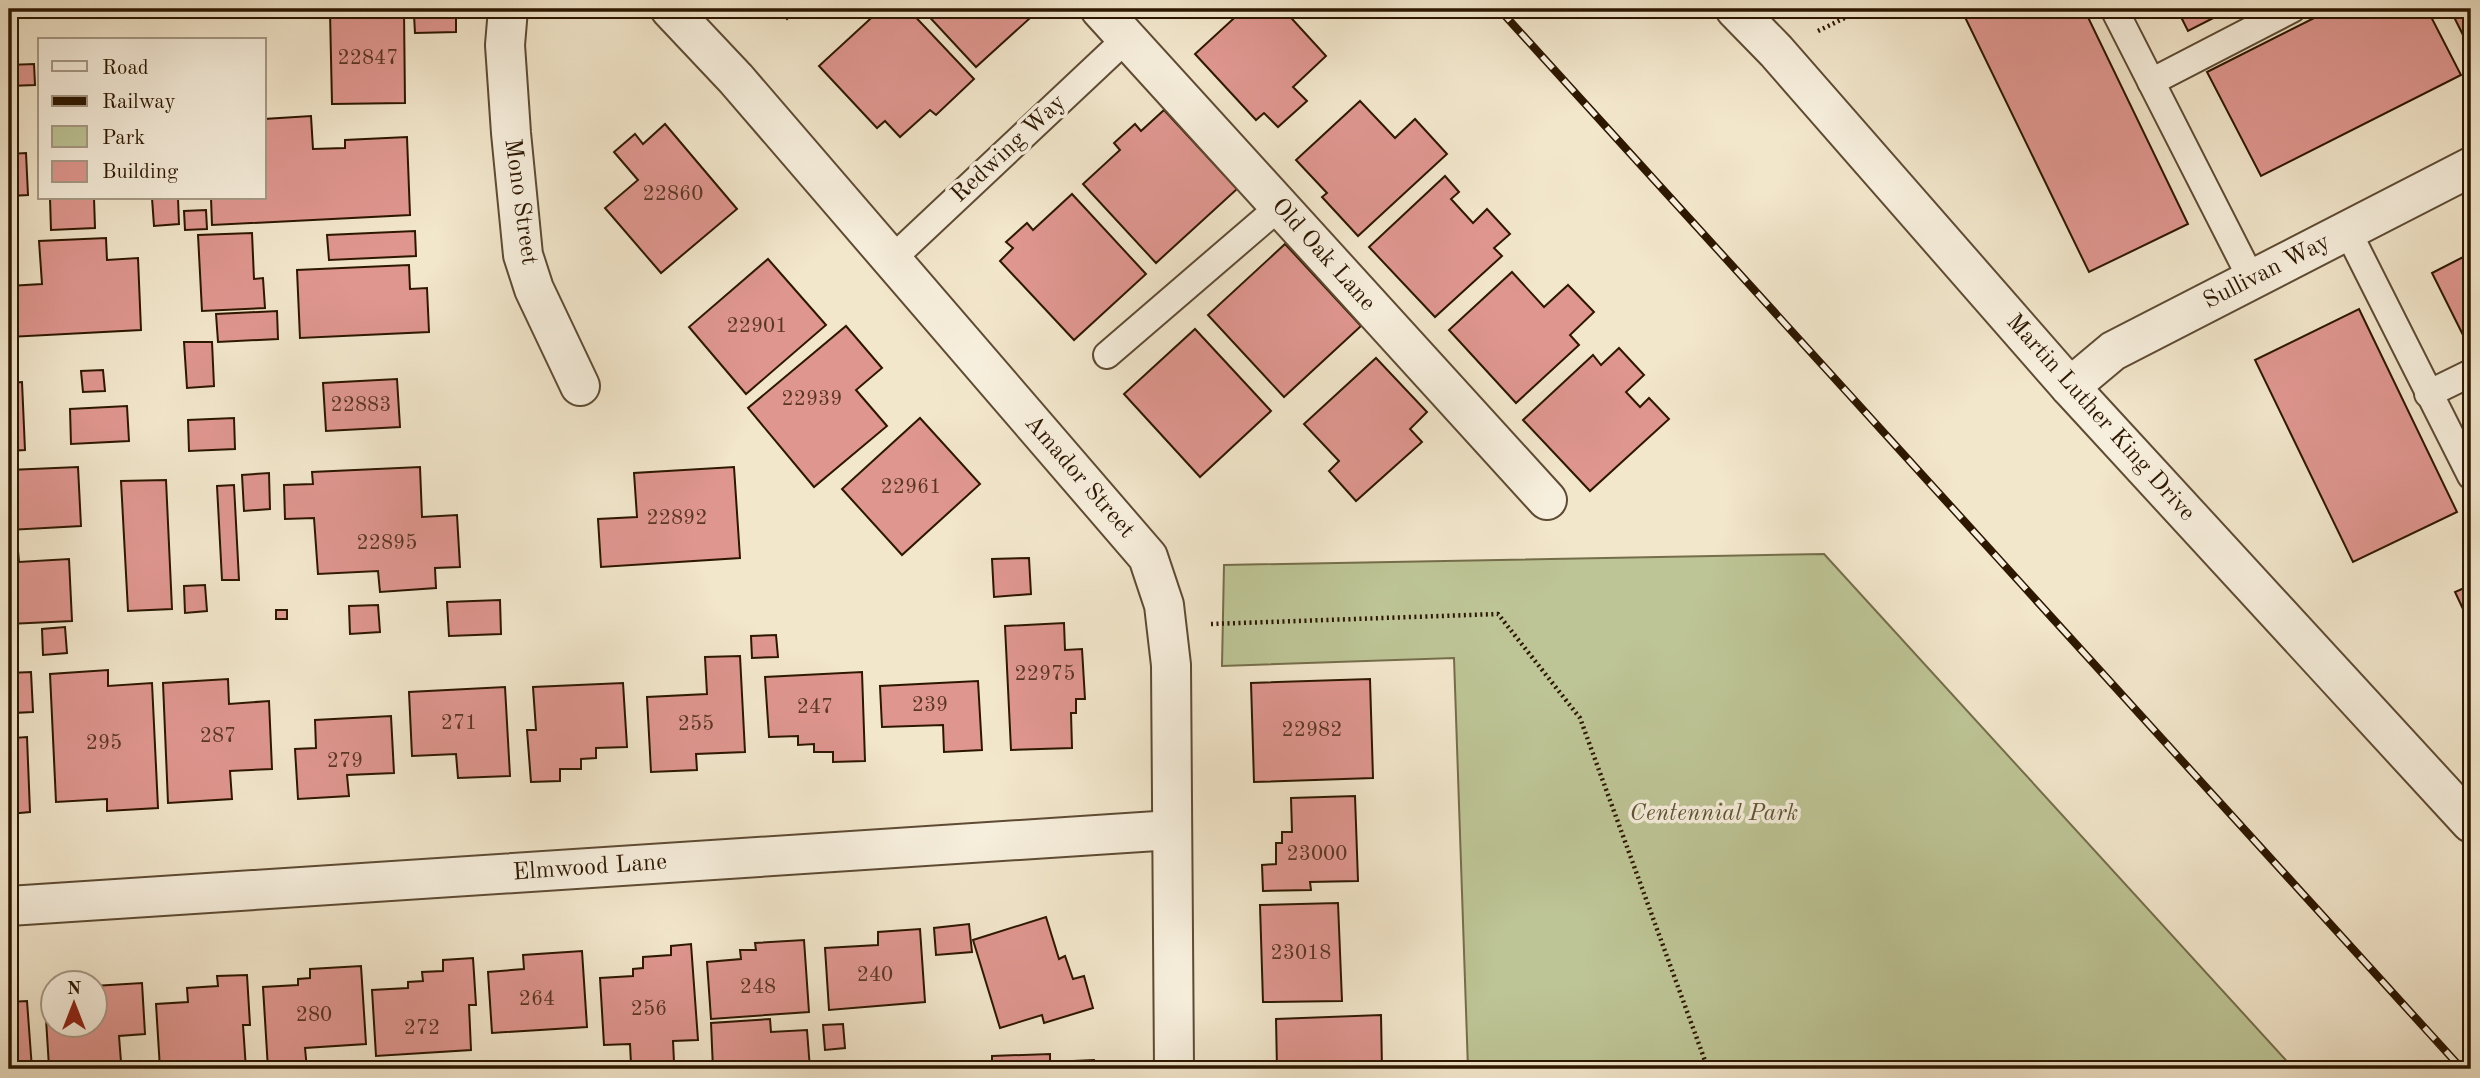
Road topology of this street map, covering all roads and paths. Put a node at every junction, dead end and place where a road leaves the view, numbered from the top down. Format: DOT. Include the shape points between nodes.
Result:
graph roads {
  1 [pos="508,9"];
  2 [pos="670,9"];
  3 [pos="1100,9"];
  4 [pos="1735,9"];
  5 [pos="2114,9"];
  6 [pos="2292,9"];
  7 [pos="1127,38"];
  8 [pos="2151,82"];
  9 [pos="2471,167"];
  10 [pos="1279,207"];
  11 [pos="2347,230"];
  12 [pos="891,260"];
  13 [pos="2252,280"];
  14 [pos="1107,355"];
  15 [pos="2471,373"];
  16 [pos="580,386"];
  17 [pos="2070,387"];
  18 [pos="2428,394"];
  19 [pos="2471,476"];
  20 [pos="1548,500"];
  21 [pos="1229,622"];
  22 [pos="2471,822"];
  23 [pos="1172,830"];
  24 [pos="9,906"];
  25 [pos="1174,1069"];
  26 [pos="1708,1069"];
  1 -- 16 [label="street, Mono Street" via="505,45 510,133 523,255"];
  2 -- 12 [label="street, Amador Street"];
  3 -- 7 [label="street, Old Oak Lane"];
  4 -- 17 [label="street, Martin Luther King Drive"];
  5 -- 8 [label="lane"];
  6 -- 8 [label="lane"];
  7 -- 10 [label="street, Old Oak Lane"];
  7 -- 12 [label="lane, Redwing Way"];
  8 -- 13 [label="lane"];
  9 -- 11 [label="street, Sullivan Way"];
  10 -- 14 [label="lane"];
  10 -- 20 [label="street, Old Oak Lane"];
  11 -- 13 [label="street, Sullivan Way"];
  11 -- 18 [label="lane"];
  12 -- 23 [label="street, Amador Street" via="1148,557 1164,605 1171,665"];
  13 -- 17 [label="street, Sullivan Way" via="2113,351"];
  15 -- 18 [label="lane"];
  17 -- 22 [label="street, Martin Luther King Drive"];
  18 -- 19 [label="lane"];
  21 -- 26 [label="path" via="1498,614 1580,718"];
  23 -- 24 [label="street, Elmwood Lane"];
  23 -- 25 [label="street, Amador Street"];
}
